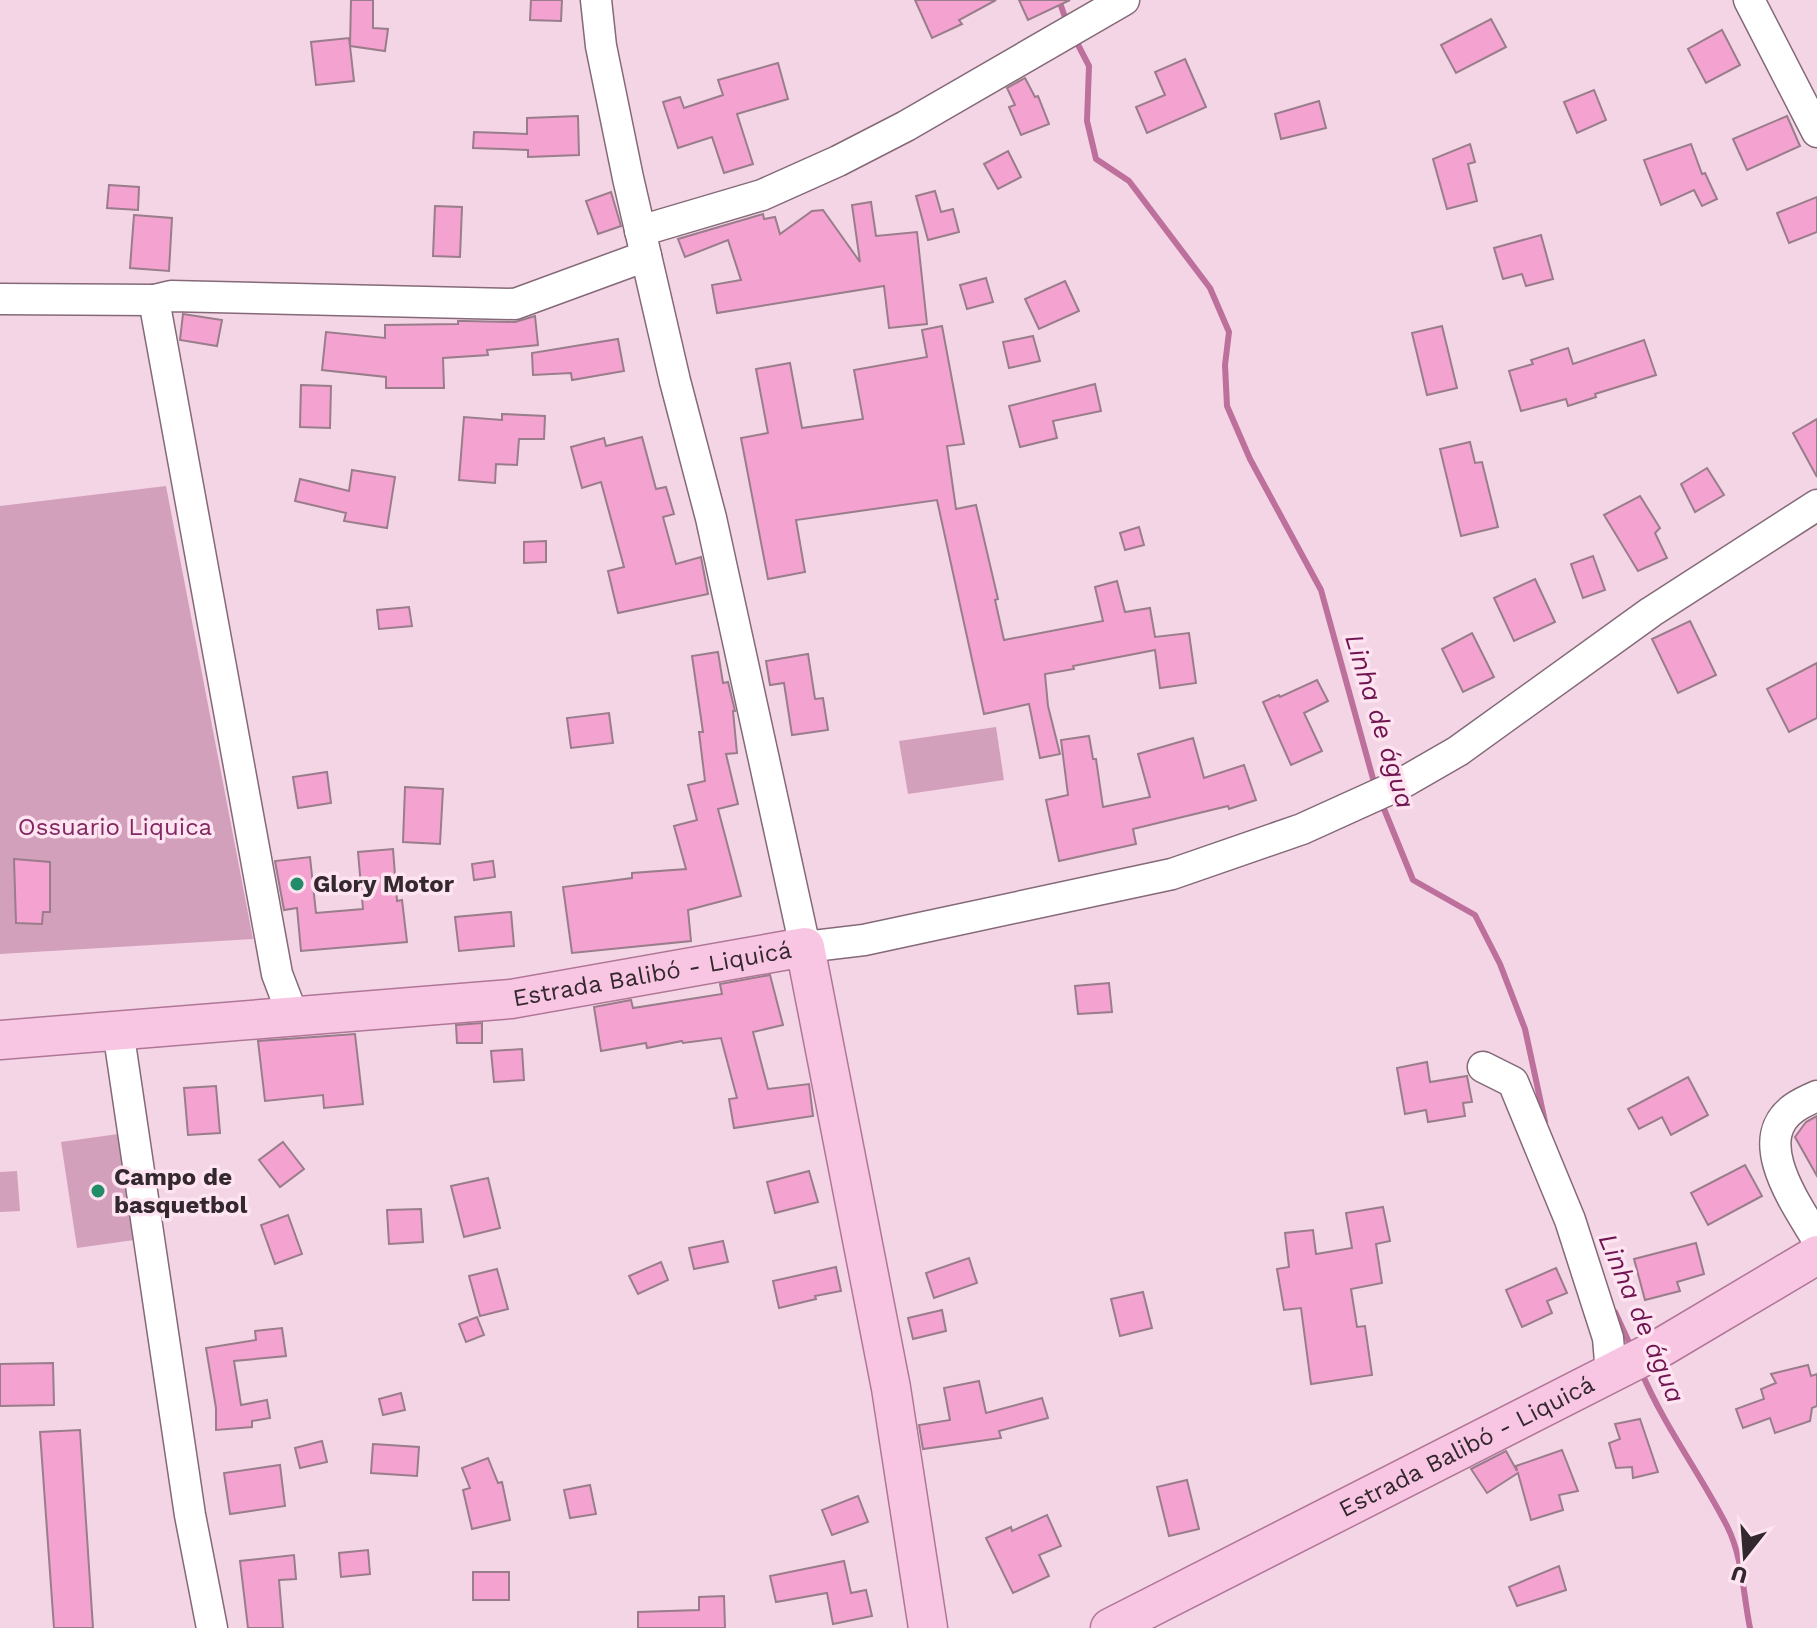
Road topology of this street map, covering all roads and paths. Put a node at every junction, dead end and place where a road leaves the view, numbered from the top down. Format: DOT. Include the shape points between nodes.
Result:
graph roads {
  1 [pos="596,0"];
  2 [pos="1124,0"];
  3 [pos="1749,0"];
  4 [pos="1817,132"];
  5 [pos="643,244"];
  6 [pos="0,299"];
  7 [pos="154,300"];
  8 [pos="1817,505"];
  9 [pos="805,947"];
  10 [pos="293,1016"];
  11 [pos="118,1030"];
  12 [pos="0,1040"];
  13 [pos="1483,1067"];
  14 [pos="1817,1096"];
  15 [pos="1817,1239"];
  16 [pos="1817,1255"];
  17 [pos="1614,1371"];
  18 [pos="212,1628"];
  19 [pos="928,1628"];
  20 [pos="1110,1628"];
  1 -- 5 [label="street"];
  2 -- 5 [label="street" via="838,161"];
  3 -- 4 [label="street"];
  5 -- 7 [label="street" via="515,304 171,296"];
  5 -- 9 [label="street" via="711,518"];
  6 -- 7 [label="street"];
  7 -- 10 [label="street" via="277,974"];
  8 -- 9 [label="street" via="1651,612 1458,751 1399,785 1302,829 1172,874 864,940"];
  9 -- 10 [label="main road, Estrada Balibó - Liquicá" via="511,999"];
  9 -- 19 [label="main road, Estrada Balibó - Liquicá" via="891,1388"];
  10 -- 11 [label="main road, Estrada Balibó - Liquicá"];
  11 -- 12 [label="main road, Estrada Balibó - Liquicá"];
  11 -- 18 [label="street" via="190,1515"];
  13 -- 17 [label="street" via="1513,1082 1519,1095 1575,1235"];
  14 -- 15 [label="street" via="1792,1109 1775,1146 1777,1166"];
  16 -- 17 [label="main road, Estrada Balibó - Liquicá"];
  17 -- 20 [label="main road, Estrada Balibó - Liquicá"];
}
